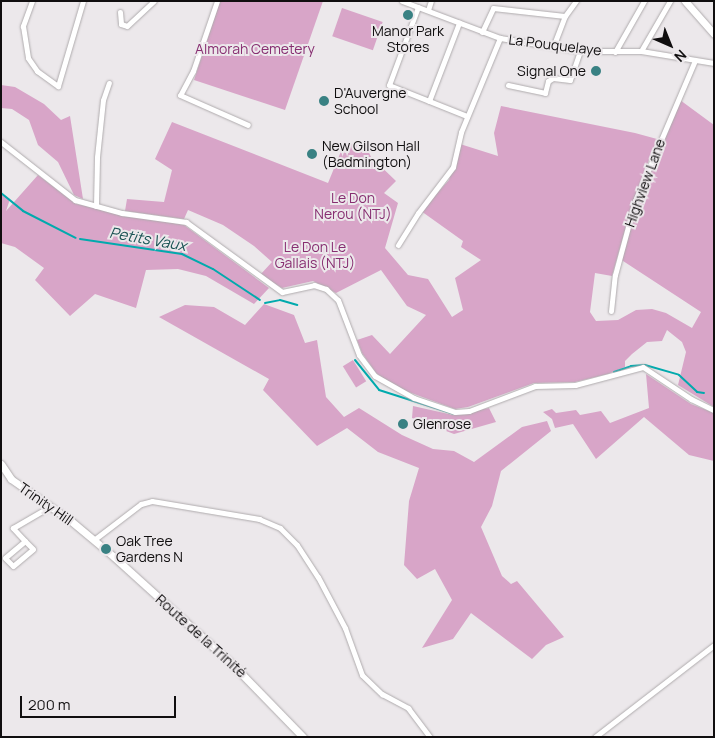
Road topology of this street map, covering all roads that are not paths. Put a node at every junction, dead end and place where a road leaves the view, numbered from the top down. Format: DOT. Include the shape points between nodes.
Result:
graph roads {
  1 [pos="32,1"];
  2 [pos="83,1"];
  3 [pos="154,1"];
  4 [pos="217,1"];
  5 [pos="402,1"];
  6 [pos="431,1"];
  7 [pos="576,1"];
  8 [pos="644,1"];
  9 [pos="670,1"];
  10 [pos="685,1"];
  11 [pos="418,7"];
  12 [pos="428,10"];
  13 [pos="120,12"];
  14 [pos="565,16"];
  15 [pos="459,23"];
  16 [pos="482,32"];
  17 [pos="714,34"];
  18 [pos="500,38"];
  19 [pos="553,47"];
  20 [pos="580,51"];
  21 [pos="641,51"];
  22 [pos="615,52"];
  23 [pos="695,60"];
  24 [pos="714,63"];
  25 [pos="109,83"];
  26 [pos="508,85"];
  27 [pos="429,101"];
  28 [pos="467,116"];
  29 [pos="248,125"];
  30 [pos="1,142"];
  31 [pos="96,206"];
  32 [pos="398,246"];
  33 [pos="611,311"];
  34 [pos="714,410"];
  35 [pos="1,464"];
  36 [pos="49,507"];
  37 [pos="95,539"];
  38 [pos="25,541"];
  39 [pos="713,648"];
  40 [pos="302,737"];
  41 [pos="430,737"];
  42 [pos="594,737"];
  1 -- 2 [label="street" via="23,26 28,58 37,71 58,86"];
  3 -- 13 [label="street" via="127,26 121,24"];
  4 -- 29 [label="street" via="194,71 180,95"];
  5 -- 11 [label="street, La Pouquelaye"];
  6 -- 12 [label="street"];
  7 -- 14 [label="street"];
  8 -- 22 [label="street"];
  9 -- 21 [label="street"];
  10 -- 17 [label="main road"];
  11 -- 12 [label="street, La Pouquelaye"];
  11 -- 27 [label="street" via="389,85"];
  12 -- 15 [label="street, La Pouquelaye"];
  14 -- 16 [label="street" via="493,8"];
  14 -- 19 [label="street"];
  15 -- 16 [label="street, La Pouquelaye"];
  15 -- 27 [label="street"];
  16 -- 18 [label="street, La Pouquelaye"];
  18 -- 19 [label="street, La Pouquelaye"];
  18 -- 28 [label="street"];
  19 -- 20 [label="street, La Pouquelaye"];
  20 -- 22 [label="street, La Pouquelaye"];
  20 -- 26 [label="street" via="570,80 553,78 548,81 545,93"];
  21 -- 22 [label="street, La Pouquelaye"];
  21 -- 23 [label="street, La Pouquelaye"];
  23 -- 24 [label="street, La Pouquelaye"];
  23 -- 33 [label="street, Highview Lane" via="635,201 615,275"];
  25 -- 31 [label="street" via="103,100"];
  27 -- 28 [label="street"];
  28 -- 32 [label="street" via="448,177 418,213"];
  30 -- 31 [label="street" via="62,193"];
  31 -- 34 [label="street" via="186,222 282,292 314,285 326,288 338,300 359,355 374,376 392,388 455,412 534,386 575,385 643,367 691,399"];
  35 -- 36 [label="main road, Trinity Hill" via="11,479"];
  36 -- 37 [label="main road, Trinity Hill"];
  36 -- 38 [label="street" via="13,528"];
  37 -- 40 [label="main road, Route de la Trinité" via="234,666"];
  37 -- 41 [label="street" via="141,504 152,501 259,518 280,528 298,545 318,577 345,628 362,675 382,694 408,708"];
  38 -- 38 [label="street" via="33,549 13,566 5,558"];
  39 -- 42 [label="street"];
}
